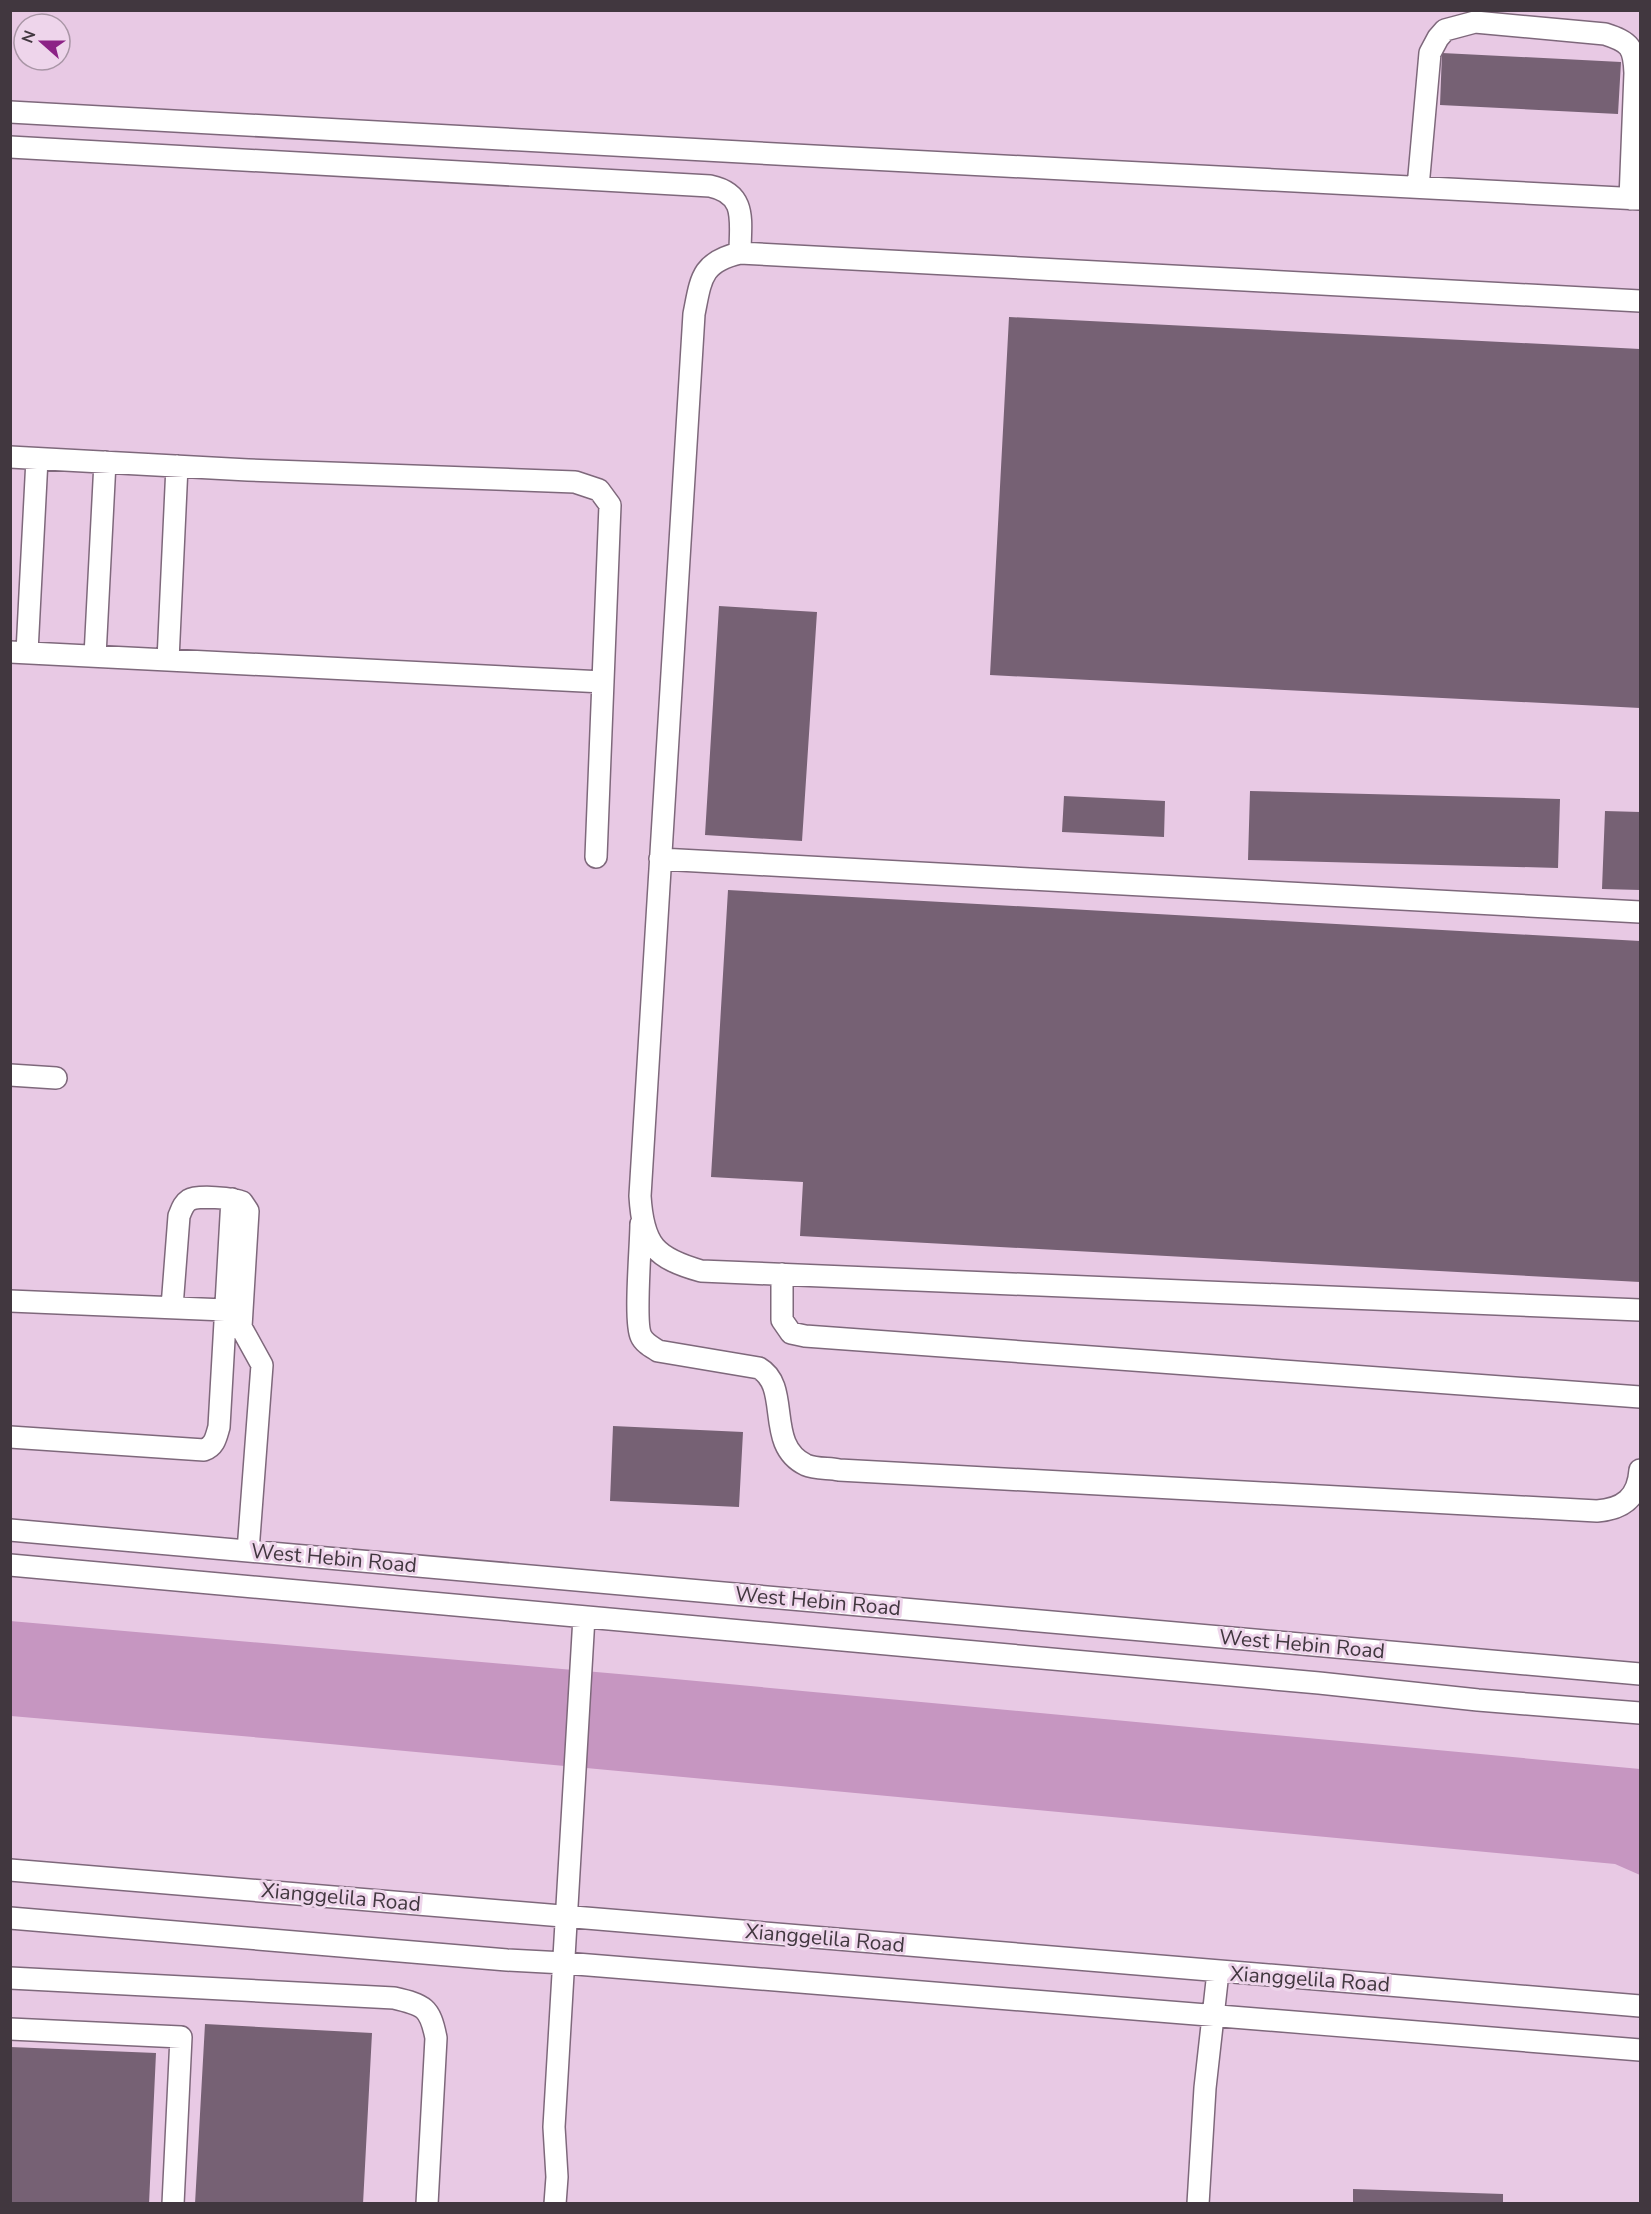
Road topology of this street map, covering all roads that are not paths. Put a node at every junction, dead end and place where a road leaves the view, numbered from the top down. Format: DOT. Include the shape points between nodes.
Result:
graph roads {
  1 [pos="1502,17"];
  2 [pos="10,112"];
  3 [pos="10,147"];
  4 [pos="1418,187"];
  5 [pos="1635,199"];
  6 [pos="740,253"];
  7 [pos="1641,301"];
  8 [pos="10,457"];
  9 [pos="38,459"];
  10 [pos="105,462"];
  11 [pos="177,466"];
  12 [pos="19,652"];
  13 [pos="95,656"];
  14 [pos="168,660"];
  15 [pos="603,682"];
  16 [pos="596,857"];
  17 [pos="660,859"];
  18 [pos="1641,912"];
  19 [pos="10,1075"];
  20 [pos="56,1078"];
  21 [pos="232,1199"];
  22 [pos="641,1223"];
  23 [pos="782,1274"];
  24 [pos="10,1301"];
  25 [pos="172,1307"];
  26 [pos="225,1310"];
  27 [pos="1641,1310"];
  28 [pos="1641,1397"];
  29 [pos="10,1437"];
  30 [pos="1641,1470"];
  31 [pos="10,1530"];
  32 [pos="248,1551"];
  33 [pos="10,1565"];
  34 [pos="584,1617"];
  35 [pos="1633,1673"];
  36 [pos="1641,1713"];
  37 [pos="10,1870"];
  38 [pos="567,1916"];
  39 [pos="10,1918"];
  40 [pos="564,1963"];
  41 [pos="1218,1972"];
  42 [pos="10,1978"];
  43 [pos="1641,2006"];
  44 [pos="1212,2016"];
  45 [pos="10,2029"];
  46 [pos="1641,2050"];
  47 [pos="173,2204"];
  48 [pos="427,2204"];
  49 [pos="555,2204"];
  50 [pos="1198,2204"];
  1 -- 4 [label="street" via="1445,30 1430,53"];
  1 -- 5 [label="street" via="1605,34 1630,46 1635,56"];
  2 -- 4 [label="street"];
  3 -- 6 [label="street" via="710,186 722,188 737,200"];
  4 -- 5 [label="street"];
  6 -- 7 [label="street"];
  6 -- 17 [label="street" via="713,262 705,273 694,314"];
  8 -- 9 [label="street"];
  9 -- 10 [label="street"];
  9 -- 12 [label="street"];
  10 -- 11 [label="street"];
  10 -- 13 [label="street"];
  11 -- 14 [label="street"];
  11 -- 15 [label="street" via="575,482 599,490 610,505"];
  12 -- 13 [label="street"];
  13 -- 14 [label="street"];
  14 -- 15 [label="street"];
  15 -- 16 [label="street"];
  17 -- 18 [label="street"];
  17 -- 22 [label="street"];
  19 -- 20 [label="street"];
  21 -- 25 [label="street" via="194,1197 182,1208"];
  21 -- 26 [label="street"];
  21 -- 32 [label="street" via="242,1202 248,1212 242,1327 262,1365"];
  22 -- 23 [label="street" via="660,1255 676,1264 701,1271"];
  22 -- 30 [label="street" via="641,1336 658,1351 759,1368 767,1373 775,1392 784,1443 808,1466 1597,1511 1623,1505 1634,1494"];
  23 -- 27 [label="street"];
  23 -- 28 [label="street" via="782,1320 791,1333 805,1336"];
  24 -- 25 [label="street"];
  25 -- 26 [label="street"];
  26 -- 29 [label="street" via="219,1427 210,1448"];
  31 -- 32 [label="street, West Hebin Road"];
  32 -- 35 [label="street, West Hebin Road"];
  33 -- 34 [label="street"];
  34 -- 36 [label="street"];
  34 -- 38 [label="street"];
  37 -- 38 [label="street, Xianggelila Road"];
  38 -- 40 [label="street"];
  38 -- 41 [label="street, Xianggelila Road"];
  39 -- 40 [label="street, Xianggelila Road"];
  40 -- 44 [label="street, Xianggelila Road"];
  40 -- 49 [label="street" via="554,2127"];
  41 -- 43 [label="street, Xianggelila Road"];
  41 -- 44 [label="street"];
  42 -- 48 [label="street" via="394,1998 418,2004 432,2017 436,2038"];
  44 -- 46 [label="street, Xianggelila Road"];
  44 -- 50 [label="street"];
  45 -- 47 [label="street" via="182,2037"];
}
